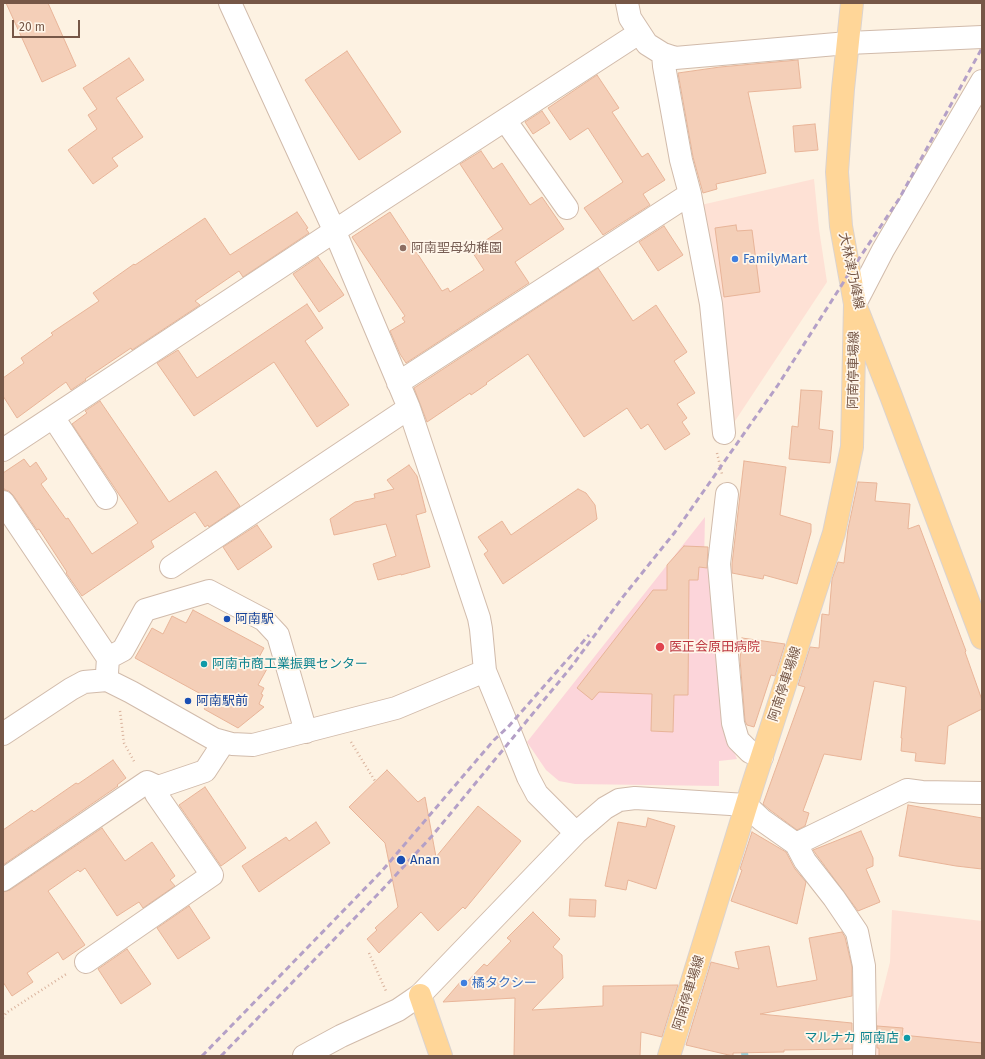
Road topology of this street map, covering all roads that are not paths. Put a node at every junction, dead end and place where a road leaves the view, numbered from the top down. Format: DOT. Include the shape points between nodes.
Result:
graph roads {
  1 [pos="230,3"];
  2 [pos="628,3"];
  3 [pos="852,3"];
  4 [pos="639,33"];
  5 [pos="982,37"];
  6 [pos="848,43"];
  7 [pos="663,54"];
  8 [pos="982,81"];
  9 [pos="505,120"];
  10 [pos="690,194"];
  11 [pos="567,208"];
  12 [pos="335,232"];
  13 [pos="855,304"];
  14 [pos="398,383"];
  15 [pos="409,408"];
  16 [pos="53,417"];
  17 [pos="724,433"];
  18 [pos="3,450"];
  19 [pos="727,494"];
  20 [pos="106,498"];
  21 [pos="3,502"];
  22 [pos="171,567"];
  23 [pos="980,624"];
  24 [pos="108,658"];
  25 [pos="485,671"];
  26 [pos="113,683"];
  27 [pos="306,732"];
  28 [pos="3,734"];
  29 [pos="224,742"];
  30 [pos="762,757"];
  31 [pos="152,785"];
  32 [pos="982,793"];
  33 [pos="746,805"];
  34 [pos="576,834"];
  35 [pos="796,844"];
  36 [pos="3,880"];
  37 [pos="86,962"];
  38 [pos="420,995"];
  39 [pos="304,1056"];
  40 [pos="441,1056"];
  41 [pos="669,1056"];
  42 [pos="864,1056"];
  1 -- 12 [label="street"];
  2 -- 4 [label="street" via="630,18"];
  3 -- 6 [label="main road, 大林津乃峰線"];
  4 -- 7 [label="street" via="647,44"];
  4 -- 9 [label="street"];
  5 -- 6 [label="street"];
  6 -- 7 [label="street" via="675,58"];
  6 -- 13 [label="main road, 大林津乃峰線" via="838,172 841,226"];
  7 -- 10 [label="street" via="681,160"];
  8 -- 13 [label="street" via="883,250"];
  9 -- 11 [label="street"];
  9 -- 12 [label="street"];
  10 -- 14 [label="street"];
  10 -- 17 [label="street" via="711,304"];
  12 -- 14 [label="street"];
  12 -- 16 [label="street"];
  13 -- 23 [label="main road, 大林津乃峰線"];
  13 -- 30 [label="main road, 阿南停車場線" via="852,447 834,533"];
  14 -- 15 [label="street"];
  15 -- 22 [label="street"];
  15 -- 25 [label="street" via="479,618"];
  16 -- 18 [label="street"];
  16 -- 20 [label="street"];
  19 -- 30 [label="street" via="719,564 733,723 738,740 750,752"];
  21 -- 24 [label="street"];
  24 -- 26 [label="street"];
  24 -- 27 [label="street" via="123,650 145,610 209,591 264,620 278,635"];
  25 -- 27 [label="street" via="396,708"];
  25 -- 34 [label="street" via="537,794"];
  26 -- 28 [label="street" via="84,682"];
  26 -- 29 [label="street" via="214,739"];
  27 -- 29 [label="street" via="253,745"];
  29 -- 31 [label="street" via="205,771"];
  30 -- 33 [label="main road, 阿南停車場線"];
  31 -- 36 [label="street"];
  31 -- 37 [label="street" via="212,875"];
  32 -- 35 [label="street" via="907,790"];
  33 -- 34 [label="street" via="634,798 619,800"];
  33 -- 35 [label="street"];
  33 -- 41 [label="main road, 阿南停車場線"];
  34 -- 38 [label="street"];
  35 -- 42 [label="street" via="805,861 856,932 864,966"];
  38 -- 39 [label="street" via="398,1010"];
  38 -- 40 [label="main road"];
}
